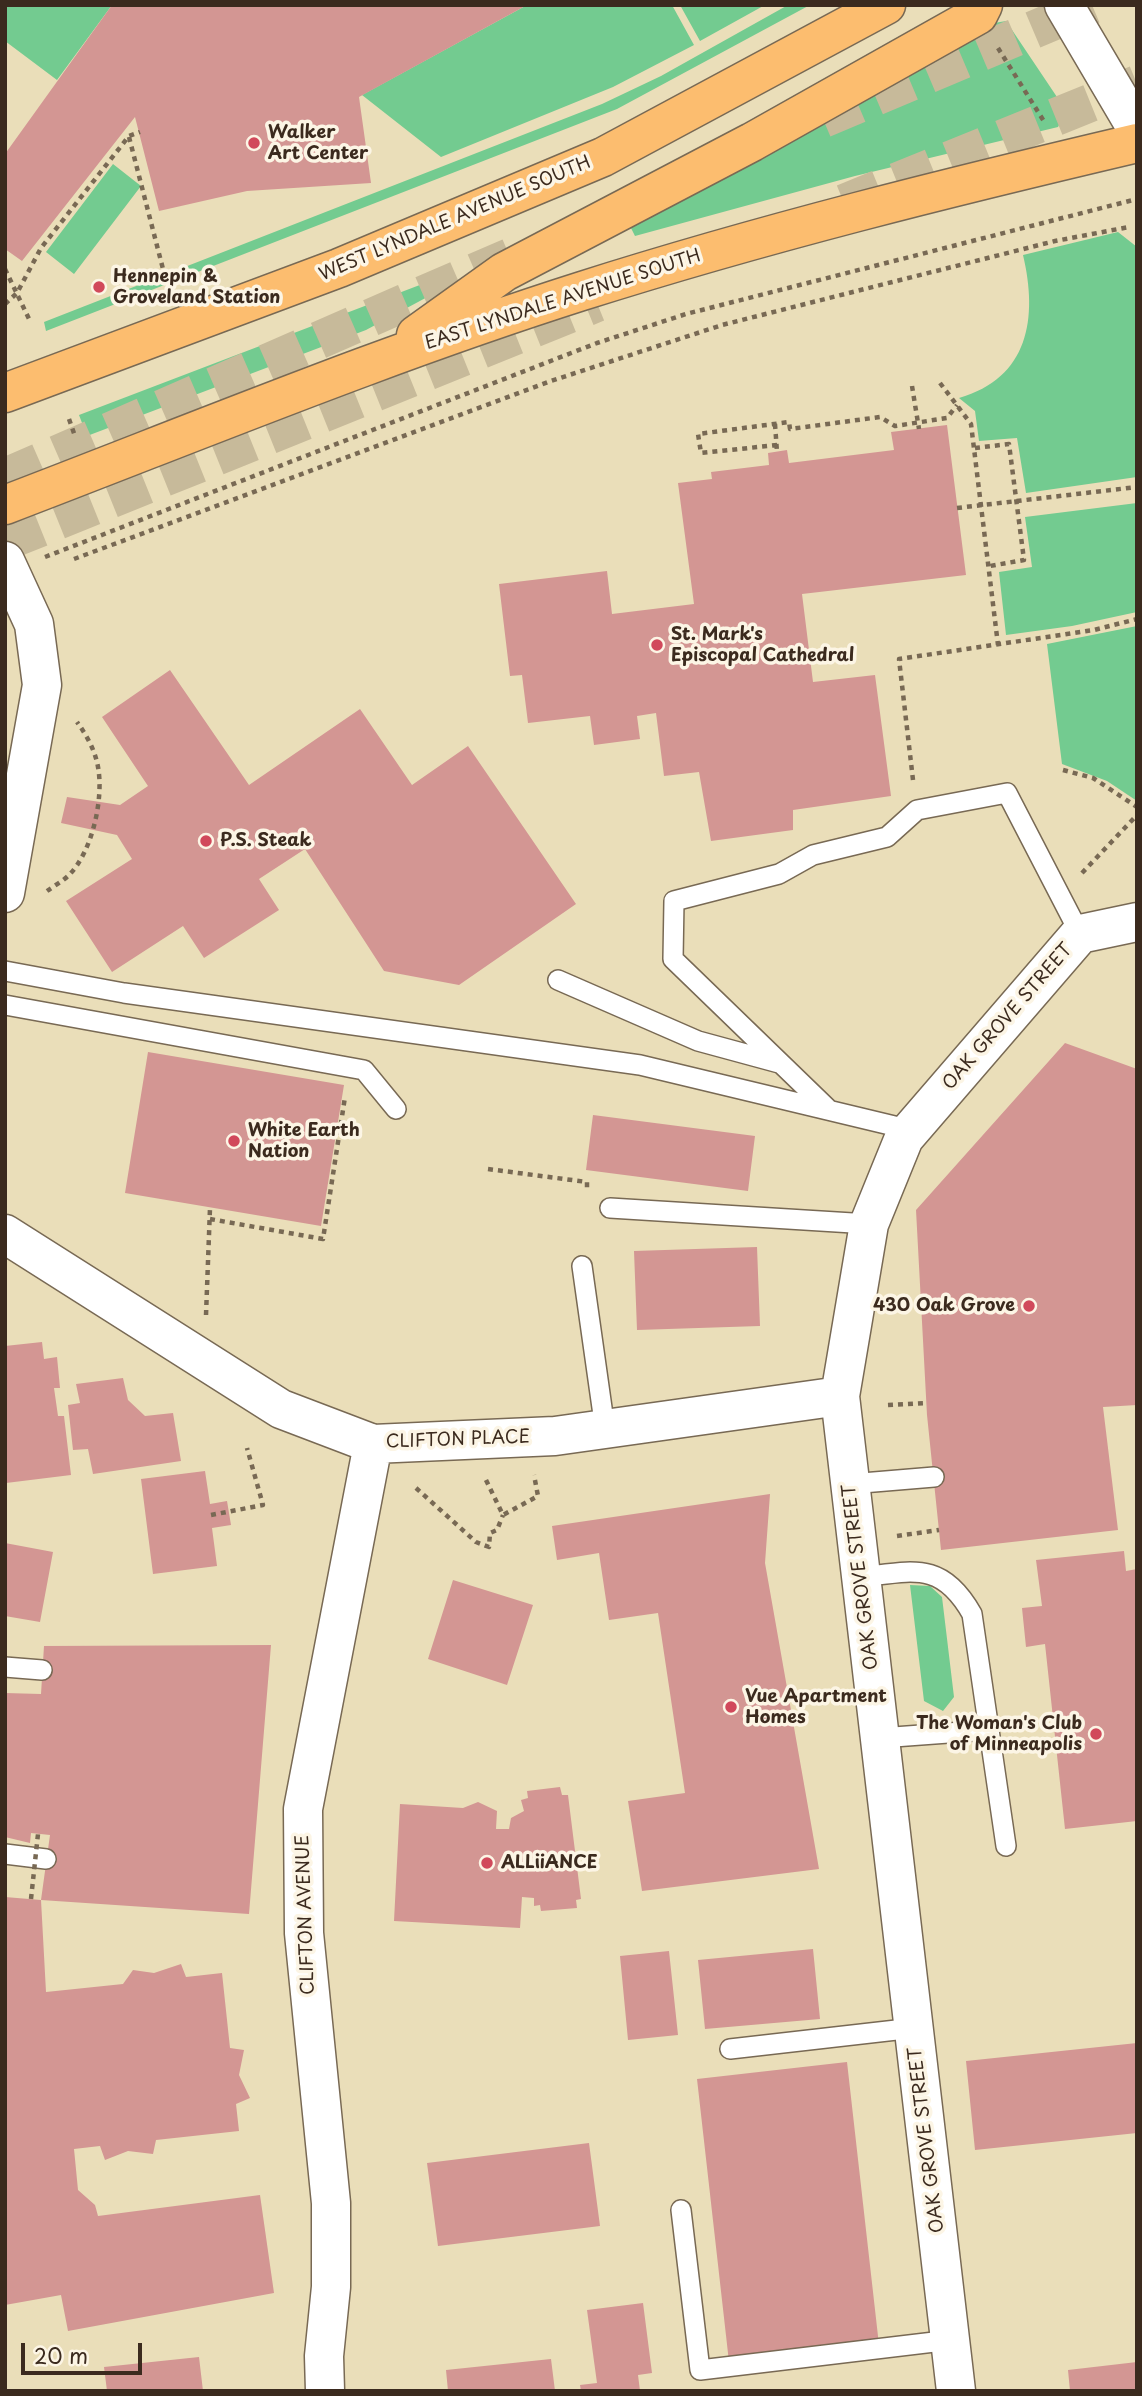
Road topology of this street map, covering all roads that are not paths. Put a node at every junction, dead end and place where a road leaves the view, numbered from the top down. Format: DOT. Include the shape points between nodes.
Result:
graph roads {
  1 [pos="886,5"];
  2 [pos="983,5"];
  3 [pos="1064,5"];
  4 [pos="1137,129"];
  5 [pos="1137,143"];
  6 [pos="380,361"];
  7 [pos="5,393"];
  8 [pos="5,505"];
  9 [pos="5,561"];
  10 [pos="24,893"];
  11 [pos="1137,922"];
  12 [pos="1080,934"];
  13 [pos="5,971"];
  14 [pos="558,980"];
  15 [pos="5,1005"];
  16 [pos="783,1064"];
  17 [pos="396,1109"];
  18 [pos="828,1110"];
  19 [pos="911,1130"];
  20 [pos="610,1208"];
  21 [pos="869,1224"];
  22 [pos="5,1234"];
  23 [pos="582,1266"];
  24 [pos="840,1396"];
  25 [pos="606,1429"];
  26 [pos="373,1444"];
  27 [pos="934,1477"];
  28 [pos="850,1484"];
  29 [pos="861,1577"];
  30 [pos="5,1667"];
  31 [pos="42,1670"];
  32 [pos="989,1730"];
  33 [pos="880,1738"];
  34 [pos="1006,1846"];
  35 [pos="5,1854"];
  36 [pos="46,1859"];
  37 [pos="914,2028"];
  38 [pos="730,2049"];
  39 [pos="681,2210"];
  40 [pos="951,2340"];
  41 [pos="324,2391"];
  42 [pos="956,2391"];
  1 -- 7 [label="main road, WEST LYNDALE AVENUE SOUTH" via="603,157 339,268"];
  2 -- 6 [label="main road" via="978,15 752,142 504,272"];
  3 -- 4 [label="street"];
  5 -- 6 [label="main road, EAST LYNDALE AVENUE SOUTH" via="702,254"];
  6 -- 8 [label="main road, EAST LYNDALE AVENUE SOUTH"];
  9 -- 10 [label="street" via="34,624 42,685"];
  11 -- 12 [label="street, OAK GROVE STREET"];
  12 -- 16 [label="lane" via="1007,793 917,810 887,837 813,855 779,874 674,901 673,959"];
  12 -- 19 [label="street, OAK GROVE STREET"];
  13 -- 18 [label="lane" via="124,993 640,1065"];
  14 -- 16 [label="lane" via="698,1041"];
  15 -- 17 [label="lane" via="364,1070"];
  16 -- 18 [label="lane"];
  18 -- 19 [label="lane"];
  19 -- 21 [label="street, OAK GROVE STREET"];
  20 -- 21 [label="lane"];
  21 -- 24 [label="street, OAK GROVE STREET"];
  22 -- 26 [label="street, CLIFTON PLACE" via="281,1409"];
  23 -- 25 [label="lane"];
  24 -- 25 [label="street, CLIFTON PLACE"];
  24 -- 28 [label="street, OAK GROVE STREET"];
  25 -- 26 [label="street, CLIFTON PLACE" via="555,1436"];
  26 -- 41 [label="street, CLIFTON AVENUE" via="303,1809 303,1924 331,2203"];
  27 -- 28 [label="lane"];
  28 -- 29 [label="street, OAK GROVE STREET"];
  29 -- 32 [label="lane" via="921,1571 942,1577 960,1593 972,1614"];
  29 -- 33 [label="street, OAK GROVE STREET"];
  30 -- 31 [label="lane"];
  32 -- 33 [label="lane"];
  32 -- 34 [label="lane"];
  33 -- 37 [label="street, OAK GROVE STREET"];
  35 -- 36 [label="lane"];
  37 -- 38 [label="lane"];
  37 -- 40 [label="street, OAK GROVE STREET"];
  39 -- 40 [label="lane" via="700,2370"];
  40 -- 42 [label="street, OAK GROVE STREET"];
}
